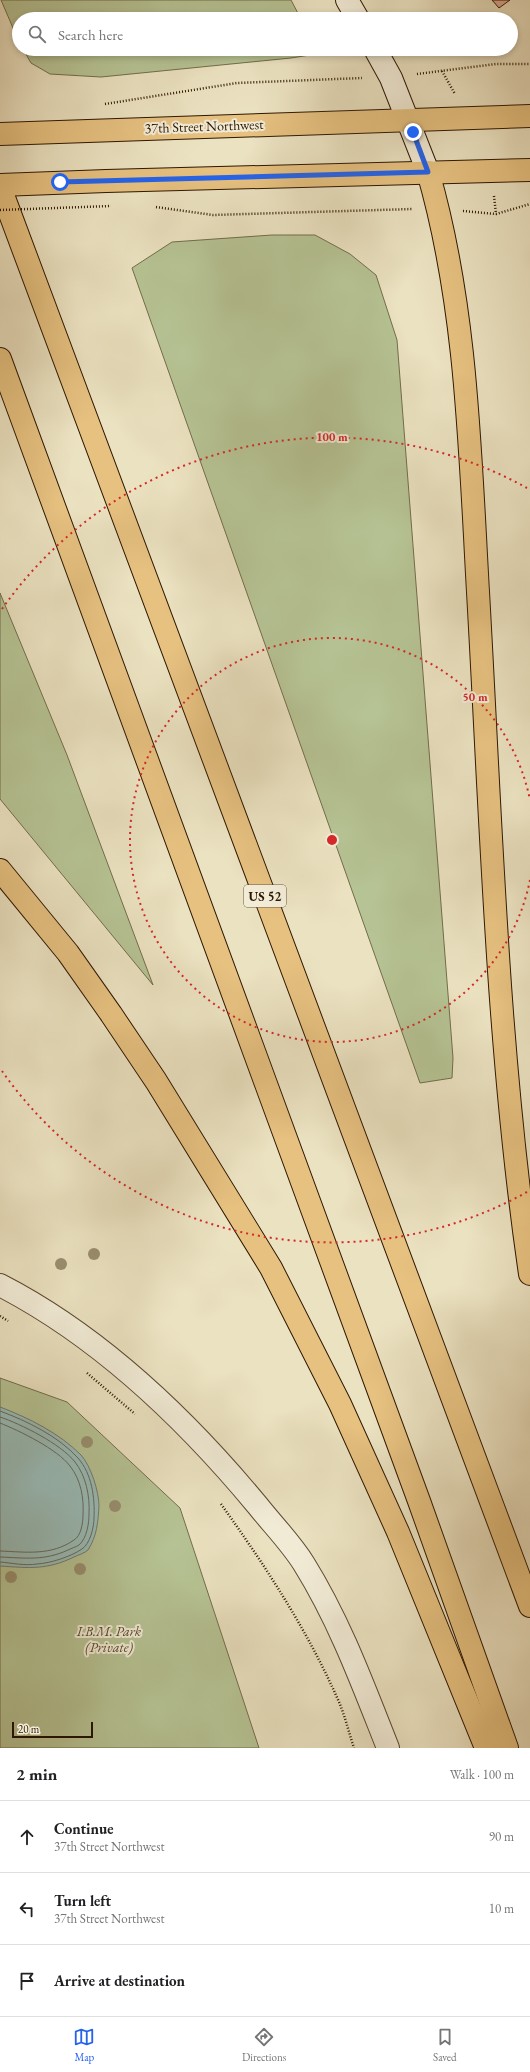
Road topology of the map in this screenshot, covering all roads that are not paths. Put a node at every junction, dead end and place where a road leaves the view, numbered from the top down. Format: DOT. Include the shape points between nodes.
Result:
graph roads {
  1 [pos="347,0"];
  2 [pos="354,12"];
  3 [pos="380,56"];
  4 [pos="530,116"];
  5 [pos="408,119"];
  6 [pos="0,134"];
  7 [pos="530,170"];
  8 [pos="428,172"];
  9 [pos="0,186"];
  10 [pos="0,359"];
  11 [pos="0,870"];
  12 [pos="530,1274"];
  13 [pos="0,1285"];
  14 [pos="530,1606"];
  15 [pos="388,1748"];
  16 [pos="486,1748"];
  17 [pos="507,1748"];
  1 -- 2 [label="street"];
  3 -- 5 [label="street" via="392,78"];
  4 -- 5 [label="main road, 37th Street Northwest"];
  5 -- 6 [label="main road, 37th Street Northwest"];
  5 -- 8 [label="street"];
  7 -- 8 [label="main road"];
  8 -- 9 [label="main road"];
  8 -- 12 [label="main road" via="438,209 458,331 467,414 498,967 517,1178"];
  9 -- 14 [label="main road, US 52"];
  10 -- 17 [label="main road" via="419,1501"];
  11 -- 16 [label="main road" via="68,954 112,1014 271,1268 340,1404 395,1525"];
  13 -- 15 [label="street" via="48,1312 131,1375 203,1443 249,1495 304,1563 326,1601"];
}
